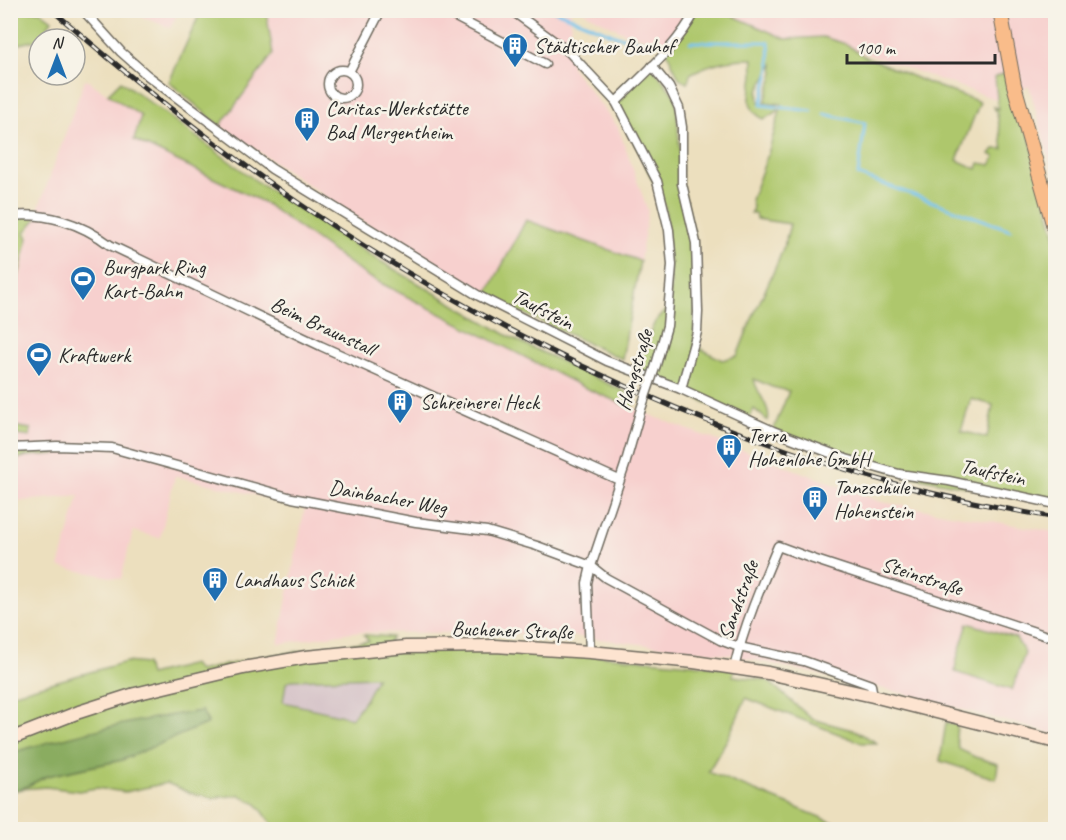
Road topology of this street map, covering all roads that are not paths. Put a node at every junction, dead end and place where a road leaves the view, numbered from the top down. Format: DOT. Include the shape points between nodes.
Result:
graph roads {
  1 [pos="83,10"];
  2 [pos="381,10"];
  3 [pos="442,10"];
  4 [pos="512,10"];
  5 [pos="696,10"];
  6 [pos="1000,10"];
  7 [pos="545,64"];
  8 [pos="652,66"];
  9 [pos="349,72"];
  10 [pos="616,102"];
  11 [pos="10,216"];
  12 [pos="1056,234"];
  13 [pos="681,389"];
  14 [pos="10,448"];
  15 [pos="619,480"];
  16 [pos="1056,504"];
  17 [pos="778,546"];
  18 [pos="591,566"];
  19 [pos="1056,639"];
  20 [pos="739,647"];
  21 [pos="590,652"];
  22 [pos="734,668"];
  23 [pos="873,696"];
  24 [pos="10,739"];
  25 [pos="1056,742"];
  1 -- 13 [label="street, Taufstein" via="147,75 272,169 479,296 607,361"];
  2 -- 9 [label="street"];
  3 -- 7 [label="street"];
  4 -- 10 [label="street, Hangstraße" via="569,52"];
  5 -- 8 [label="street" via="690,23"];
  6 -- 12 [label="main road" via="1014,85"];
  8 -- 10 [label="street"];
  8 -- 13 [label="street" via="679,108 682,184 696,243 697,332"];
  10 -- 15 [label="street, Hangstraße, bridge" via="657,181 671,246 667,326"];
  11 -- 15 [label="street, Beim Braunstall" via="63,220 321,346"];
  13 -- 16 [label="street, Taufstein" via="846,459 899,474"];
  14 -- 18 [label="street, Dainbacher Weg" via="112,448 292,498 487,531"];
  15 -- 18 [label="street, Hangstraße"];
  17 -- 19 [label="street, Steinstraße"];
  17 -- 20 [label="street, Sandstraße"];
  18 -- 20 [label="street, Dainbacher Weg" via="606,578"];
  18 -- 21 [label="street, Hangstraße" via="587,583"];
  20 -- 22 [label="street, Sandstraße"];
  20 -- 23 [label="street, Buchener Straße" via="804,661 871,685"];
  21 -- 22 [label="main road, Buchener Straße"];
  21 -- 24 [label="main road, Buchener Straße" via="495,646 406,647 306,657 150,690"];
  22 -- 23 [label="main road, Buchener Straße"];
  23 -- 25 [label="main road, Buchener Straße"];
}
